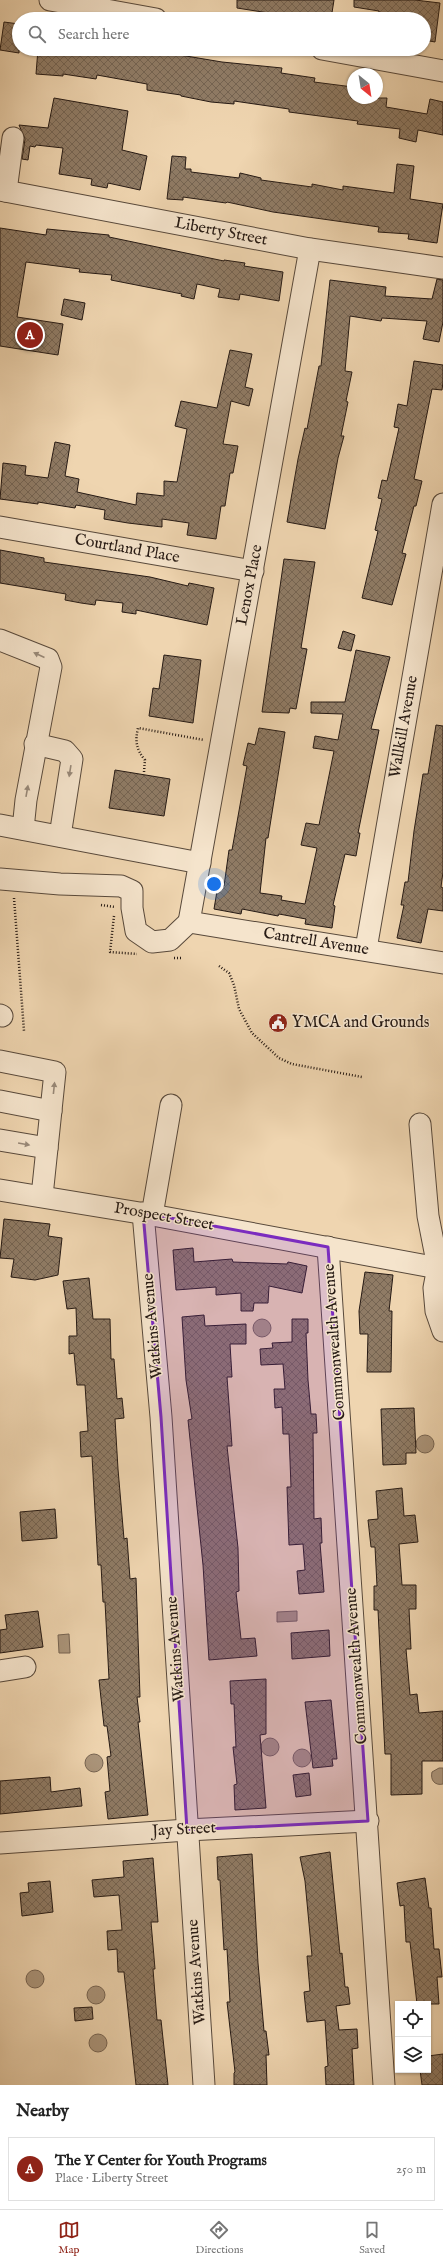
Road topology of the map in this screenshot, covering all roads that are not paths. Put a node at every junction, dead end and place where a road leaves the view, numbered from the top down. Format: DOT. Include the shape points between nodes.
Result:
graph roads {
  1 [pos="50,0"];
  2 [pos="117,12"];
  3 [pos="360,56"];
  4 [pos="443,71"];
  5 [pos="13,138"];
  6 [pos="3,191"];
  7 [pos="310,249"];
  8 [pos="443,268"];
  9 [pos="443,504"];
  10 [pos="0,527"];
  11 [pos="253,572"];
  12 [pos="0,640"];
  13 [pos="35,744"];
  14 [pos="0,825"];
  15 [pos="23,829"];
  16 [pos="60,836"];
  17 [pos="200,862"];
  18 [pos="0,879"];
  19 [pos="189,922"];
  20 [pos="366,950"];
  21 [pos="443,963"];
  22 [pos="0,1061"];
  23 [pos="0,1101"];
  24 [pos="171,1105"];
  25 [pos="51,1111"];
  26 [pos="420,1124"];
  27 [pos="0,1140"];
  28 [pos="47,1148"];
  29 [pos="0,1190"];
  30 [pos="42,1196"];
  31 [pos="147,1214"];
  32 [pos="328,1246"];
  33 [pos="440,1268"];
  34 [pos="443,1331"];
  35 [pos="25,1667"];
  36 [pos="0,1671"];
  37 [pos="368,1821"];
  38 [pos="187,1830"];
  39 [pos="0,1843"];
  40 [pos="204,2085"];
  41 [pos="384,2085"];
  1 -- 2 [label="street"];
  3 -- 4 [label="street"];
  5 -- 6 [label="street"];
  6 -- 7 [label="street, Liberty Street"];
  7 -- 8 [label="street, Liberty Street"];
  7 -- 11 [label="street, Lenox Place"];
  9 -- 20 [label="street, Wallkill Avenue"];
  10 -- 11 [label="street, Courtland Place"];
  11 -- 17 [label="street, Lenox Place"];
  13 -- 12 [label="street, one-way" via="51,667 48,659"];
  15 -- 13 [label="street, one-way"];
  13 -- 16 [label="street, one-way" via="65,751 72,759"];
  14 -- 15 [label="street"];
  15 -- 16 [label="street"];
  16 -- 17 [label="street"];
  17 -- 19 [label="street, Lenox Place"];
  18 -- 19 [label="street" via="121,886 132,891 136,931 152,942 170,940"];
  19 -- 20 [label="street, Cantrell Avenue"];
  20 -- 21 [label="street, Cantrell Avenue"];
  25 -- 22 [label="street, one-way" via="55,1072"];
  23 -- 25 [label="street"];
  24 -- 31 [label="street, Watkins Avenue"];
  25 -- 28 [label="street"];
  26 -- 33 [label="street" via="428,1216"];
  27 -- 28 [label="street, one-way"];
  28 -- 30 [label="street"];
  29 -- 30 [label="street, Prospect Street"];
  30 -- 31 [label="street, Prospect Street"];
  31 -- 32 [label="street, Prospect Street"];
  31 -- 38 [label="street, Watkins Avenue"];
  32 -- 33 [label="street, Prospect Street"];
  32 -- 37 [label="street, Commonwealth Avenue"];
  33 -- 34 [label="street" via="434,1288 436,1311"];
  35 -- 36 [label="street"];
  37 -- 38 [label="street, Jay Street"];
  37 -- 41 [label="street, Commonwealth Avenue"];
  38 -- 39 [label="street, Jay Street"];
  38 -- 40 [label="street, Watkins Avenue"];
}
